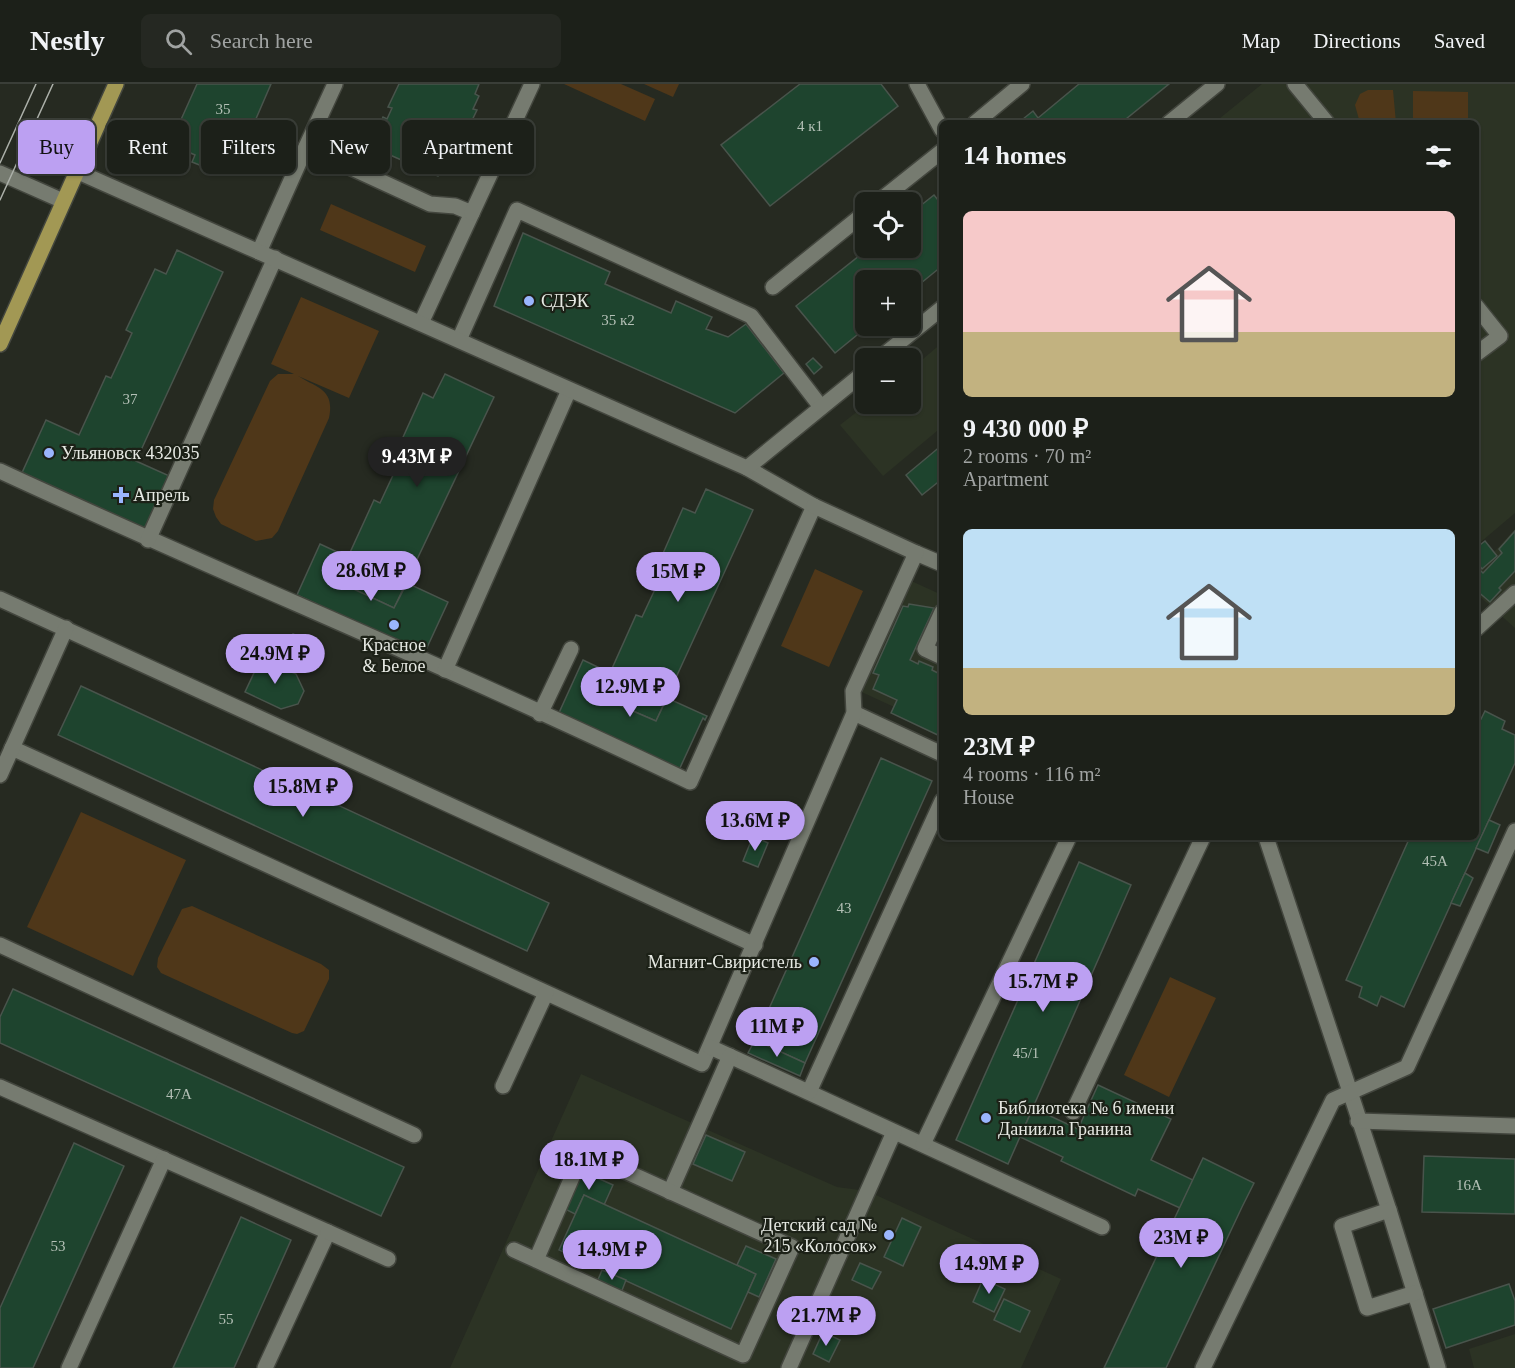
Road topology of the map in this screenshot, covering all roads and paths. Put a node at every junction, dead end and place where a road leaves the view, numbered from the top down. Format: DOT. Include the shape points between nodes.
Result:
graph roads {
  1 [pos="116,84"];
  2 [pos="335,84"];
  3 [pos="532,84"];
  4 [pos="917,84"];
  5 [pos="1022,84"];
  6 [pos="1217,84"];
  7 [pos="1296,84"];
  8 [pos="979,120"];
  9 [pos="1173,120"];
  10 [pos="1322,120"];
  11 [pos="939,124"];
  12 [pos="95,130"];
  13 [pos="306,147"];
  14 [pos="939,153"];
  15 [pos="0,173"];
  16 [pos="75,174"];
  17 [pos="83,174"];
  18 [pos="891,192"];
  19 [pos="63,201"];
  20 [pos="472,213"];
  21 [pos="855,221"];
  22 [pos="259,252"];
  23 [pos="275,258"];
  24 [pos="773,286"];
  25 [pos="939,310"];
  26 [pos="1479,310"];
  27 [pos="421,323"];
  28 [pos="459,340"];
  29 [pos="0,344"];
  30 [pos="892,348"];
  31 [pos="1479,352"];
  32 [pos="855,379"];
  33 [pos="569,390"];
  34 [pos="820,407"];
  35 [pos="747,468"];
  36 [pos="0,471"];
  37 [pos="814,507"];
  38 [pos="148,540"];
  39 [pos="916,553"];
  40 [pos="939,563"];
  41 [pos="1515,593"];
  42 [pos="0,598"];
  43 [pos="939,619"];
  44 [pos="1479,626"];
  45 [pos="66,628"];
  46 [pos="571,649"];
  47 [pos="939,656"];
  48 [pos="445,670"];
  49 [pos="854,713"];
  50 [pos="540,714"];
  51 [pos="12,748"];
  52 [pos="939,753"];
  53 [pos="0,775"];
  54 [pos="939,808"];
  55 [pos="1515,831"];
  56 [pos="1068,840"];
  57 [pos="1202,840"];
  58 [pos="1267,840"];
  59 [pos="0,945"];
  60 [pos="755,945"];
  61 [pos="546,993"];
  62 [pos="710,1047"];
  63 [pos="730,1056"];
  64 [pos="503,1086"];
  65 [pos="0,1087"];
  66 [pos="809,1092"];
  67 [pos="1349,1093"];
  68 [pos="1073,1112"];
  69 [pos="1358,1121"];
  70 [pos="1515,1126"];
  71 [pos="894,1132"];
  72 [pos="414,1135"];
  73 [pos="923,1144"];
  74 [pos="164,1159"];
  75 [pos="670,1192"];
  76 [pos="1389,1210"];
  77 [pos="1102,1227"];
  78 [pos="328,1232"];
  79 [pos="514,1250"];
  80 [pos="388,1259"];
  81 [pos="536,1260"];
  82 [pos="1415,1293"];
  83 [pos="1436,1366"];
  84 [pos="69,1368"];
  85 [pos="265,1368"];
  86 [pos="789,1368"];
  87 [pos="1203,1368"];
  1 -- 12 [label="main road"];
  2 -- 13 [label="street"];
  3 -- 20 [label="street"];
  4 -- 11 [label="street"];
  5 -- 8 [label="street"];
  6 -- 9 [label="street"];
  7 -- 10 [label="street"];
  13 -- 20 [label="street" via="430,204 455,206"];
  13 -- 22 [label="street"];
  14 -- 18 [label="street"];
  15 -- 19 [label="street"];
  16 -- 19 [label="main road"];
  17 -- 22 [label="street"];
  19 -- 29 [label="main road"];
  20 -- 27 [label="street"];
  21 -- 24 [label="street"];
  22 -- 23 [label="street"];
  23 -- 27 [label="street"];
  23 -- 38 [label="street"];
  25 -- 30 [label="street"];
  26 -- 31 [label="street" via="1500,336"];
  27 -- 28 [label="street"];
  28 -- 33 [label="street"];
  28 -- 34 [label="street" via="517,210 751,316"];
  32 -- 34 [label="street"];
  33 -- 35 [label="street"];
  33 -- 48 [label="street"];
  34 -- 35 [label="street"];
  35 -- 37 [label="street"];
  36 -- 38 [label="street"];
  37 -- 39 [label="street"];
  37 -- 50 [label="street" via="690,782"];
  38 -- 48 [label="street"];
  39 -- 40 [label="street"];
  39 -- 49 [label="street" via="853,691"];
  41 -- 44 [label="street"];
  42 -- 45 [label="street"];
  43 -- 47 [label="street" via="925,649"];
  45 -- 51 [label="street"];
  45 -- 60 [label="street"];
  46 -- 50 [label="street"];
  48 -- 50 [label="street"];
  49 -- 52 [label="street"];
  49 -- 60 [label="street"];
  51 -- 53 [label="street"];
  51 -- 61 [label="street"];
  54 -- 66 [label="street"];
  55 -- 67 [label="street" via="1407,1067"];
  56 -- 73 [label="street"];
  57 -- 68 [label="street"];
  58 -- 67 [label="street"];
  59 -- 72 [label="street"];
  60 -- 62 [label="street"];
  61 -- 62 [label="street" via="702,1064"];
  61 -- 64 [label="street"];
  62 -- 63 [label="street"];
  63 -- 66 [label="street"];
  63 -- 75 [label="street"];
  65 -- 74 [label="street"];
  66 -- 71 [label="street"];
  67 -- 69 [label="street"];
  67 -- 87 [label="street" via="1333,1100"];
  69 -- 70 [label="street"];
  69 -- 76 [label="street"];
  71 -- 73 [label="street"];
  71 -- 86 [label="street"];
  73 -- 77 [label="street"];
  74 -- 78 [label="street"];
  74 -- 84 [label="street"];
  75 -- 81 [label="street" via="583,1152"];
  75 -- 81 [label="street" via="792,1247 743,1355"];
  76 -- 82 [label="street"];
  76 -- 82 [label="street" via="1342,1226 1367,1308"];
  78 -- 80 [label="street"];
  78 -- 85 [label="street"];
  79 -- 81 [label="street"];
  82 -- 83 [label="street"];
}
